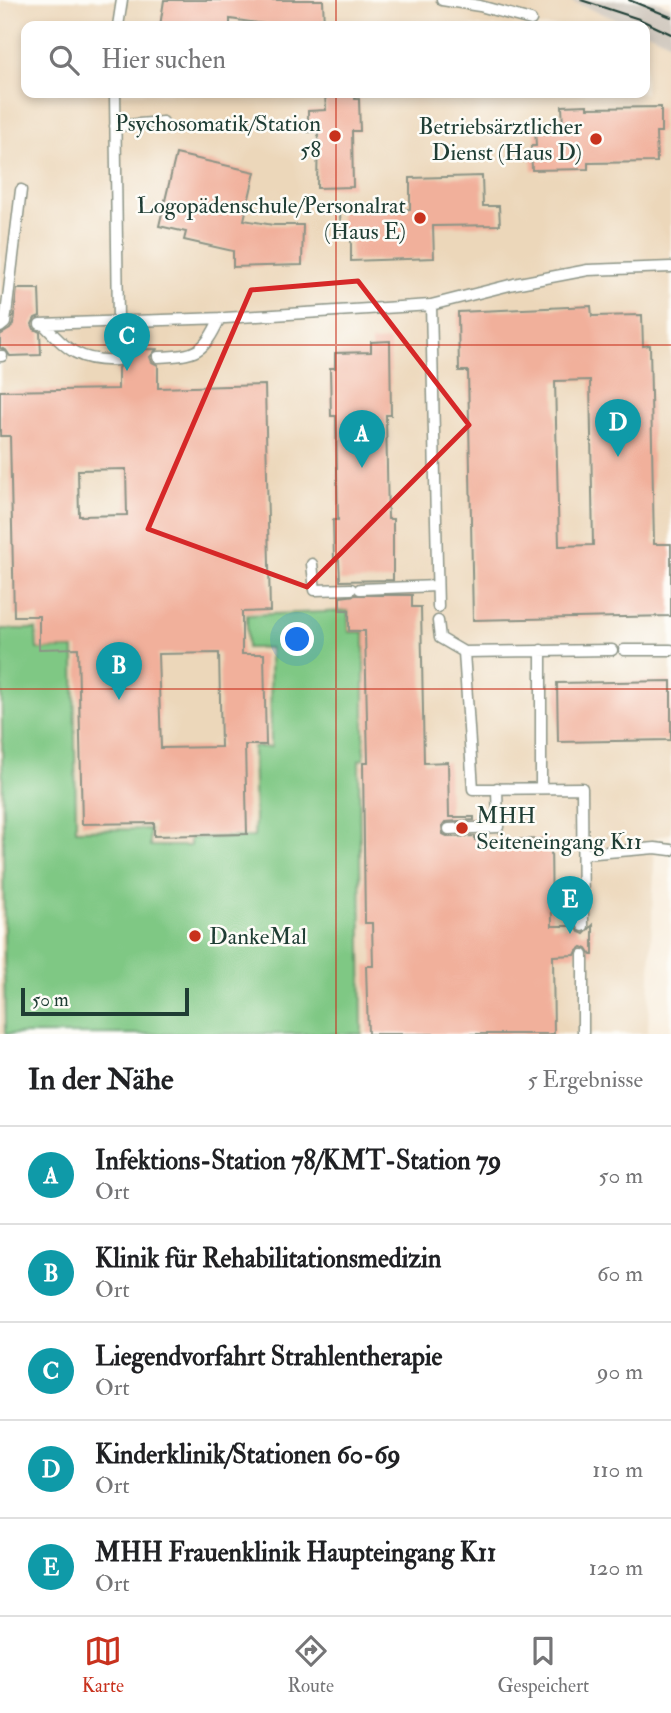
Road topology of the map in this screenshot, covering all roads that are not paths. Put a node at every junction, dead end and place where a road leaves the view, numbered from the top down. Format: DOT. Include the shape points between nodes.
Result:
graph roads {
  1 [pos="122,0"];
  2 [pos="442,0"];
  3 [pos="531,20"];
  4 [pos="119,21"];
  5 [pos="115,98"];
  6 [pos="163,122"];
  7 [pos="115,126"];
  8 [pos="21,190"];
  9 [pos="671,267"];
  10 [pos="431,305"];
  11 [pos="220,318"];
  12 [pos="118,320"];
  13 [pos="0,327"];
  14 [pos="158,357"];
  15 [pos="117,360"];
  16 [pos="312,564"];
  17 [pos="437,586"];
  18 [pos="438,607"];
  19 [pos="438,621"];
  20 [pos="541,650"];
  21 [pos="612,650"];
  22 [pos="624,650"];
  23 [pos="671,650"];
  24 [pos="464,652"];
  25 [pos="497,788"];
  26 [pos="541,788"];
  27 [pos="449,829"];
  28 [pos="671,850"];
  29 [pos="583,855"];
  30 [pos="583,926"];
  31 [pos="583,955"];
  32 [pos="583,1034"];
  1 -- 4 [label="lane"];
  2 -- 3 [label="lane"];
  5 -- 7 [label="lane"];
  6 -- 7 [label="lane"];
  7 -- 12 [label="lane"];
  8 -- 13 [label="lane" via="5,323"];
  9 -- 10 [label="lane" via="588,270"];
  10 -- 11 [label="lane"];
  10 -- 17 [label="lane"];
  11 -- 12 [label="lane"];
  11 -- 14 [label="lane" via="209,341 190,355"];
  12 -- 15 [label="lane" via="42,324 68,350 97,361"];
  16 -- 17 [label="lane" via="314,590"];
  17 -- 18 [label="lane"];
  19 -- 24 [label="lane" via="440,638"];
  20 -- 21 [label="lane"];
  20 -- 24 [label="lane"];
  20 -- 26 [label="lane"];
  22 -- 23 [label="lane"];
  24 -- 25 [label="lane" via="473,789"];
  25 -- 26 [label="lane"];
  25 -- 27 [label="lane" via="498,827"];
  26 -- 29 [label="lane" via="582,788"];
  28 -- 29 [label="lane"];
  29 -- 30 [label="lane"];
  31 -- 32 [label="lane"];
}
